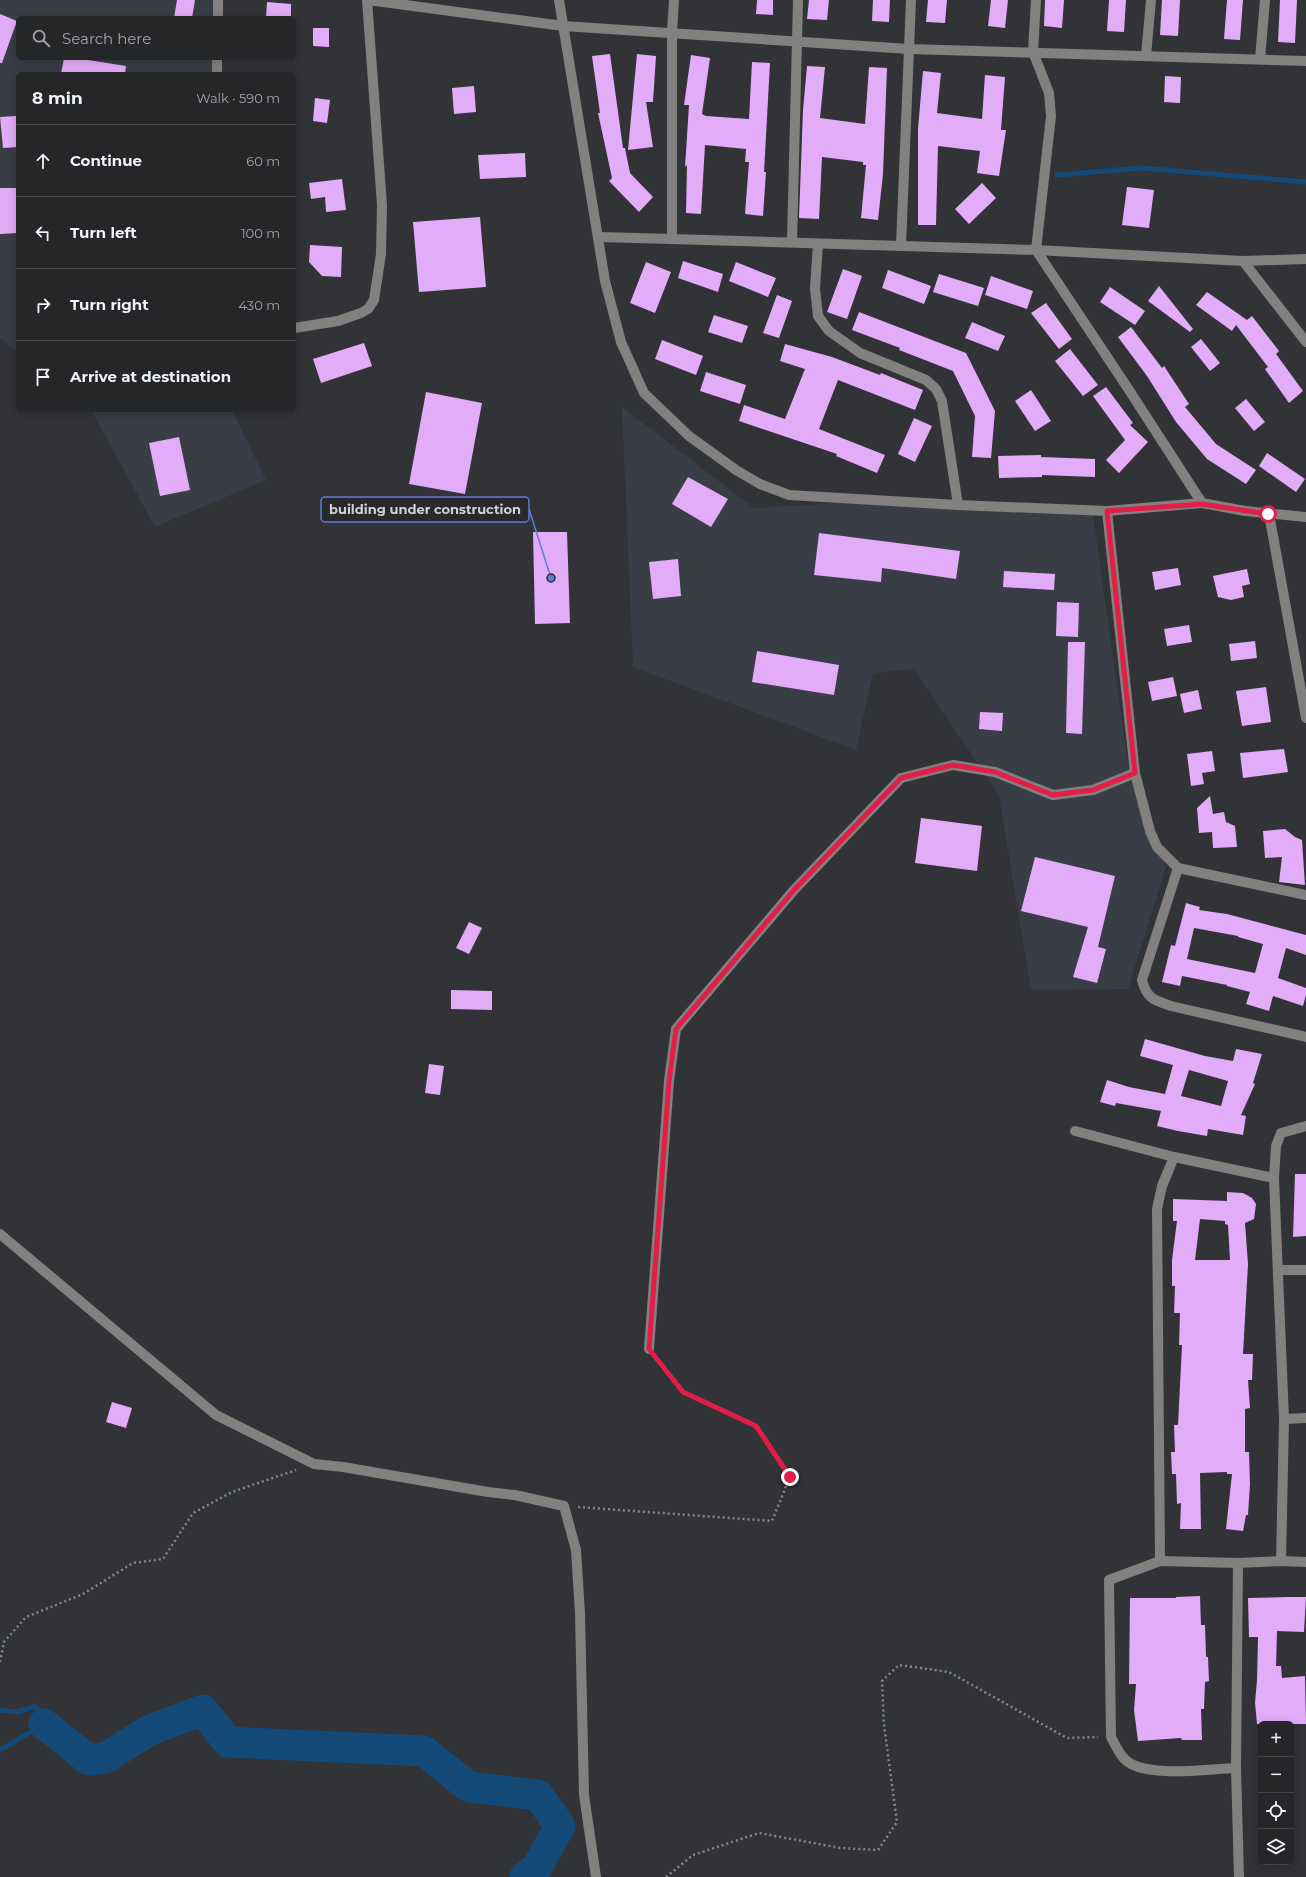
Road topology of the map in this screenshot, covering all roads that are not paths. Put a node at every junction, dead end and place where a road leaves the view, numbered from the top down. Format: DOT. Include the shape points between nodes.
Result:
graph roads {
  1 [pos="218,0"];
  2 [pos="368,0"];
  3 [pos="559,0"];
  4 [pos="674,0"];
  5 [pos="798,0"];
  6 [pos="911,0"];
  7 [pos="1036,0"];
  8 [pos="1150,0"];
  9 [pos="1265,0"];
  10 [pos="218,16"];
  11 [pos="563,26"];
  12 [pos="672,32"];
  13 [pos="796,41"];
  14 [pos="908,49"];
  15 [pos="1033,52"];
  16 [pos="1146,56"];
  17 [pos="1260,59"];
  18 [pos="217,60"];
  19 [pos="1306,61"];
  20 [pos="217,72"];
  21 [pos="599,237"];
  22 [pos="672,239"];
  23 [pos="792,241"];
  24 [pos="818,244"];
  25 [pos="901,246"];
  26 [pos="1036,250"];
  27 [pos="1306,259"];
  28 [pos="1243,261"];
  29 [pos="296,328"];
  30 [pos="1306,342"];
  31 [pos="1202,504"];
  32 [pos="958,505"];
  33 [pos="1107,511"];
  34 [pos="1268,514"];
  35 [pos="1306,517"];
  36 [pos="1306,718"];
  37 [pos="1135,773"];
  38 [pos="1178,868"];
  39 [pos="1306,895"];
  40 [pos="1306,1037"];
  41 [pos="1306,1126"];
  42 [pos="1075,1131"];
  43 [pos="1174,1157"];
  44 [pos="1274,1178"];
  45 [pos="0,1234"];
  46 [pos="1278,1270"];
  47 [pos="1306,1270"];
  48 [pos="649,1349"];
  49 [pos="1306,1418"];
  50 [pos="1284,1419"];
  51 [pos="1160,1561"];
  52 [pos="1281,1561"];
  53 [pos="1306,1562"];
  54 [pos="1238,1564"];
  55 [pos="1236,1768"];
  56 [pos="596,1877"];
  57 [pos="1239,1877"];
  1 -- 10 [label="street"];
  2 -- 11 [label="street"];
  2 -- 29 [label="street" via="382,206 381,254 374,300 368,309 338,321"];
  3 -- 11 [label="street"];
  4 -- 12 [label="street"];
  5 -- 13 [label="street"];
  6 -- 14 [label="street"];
  7 -- 15 [label="street"];
  8 -- 16 [label="street"];
  9 -- 17 [label="street"];
  11 -- 12 [label="street"];
  11 -- 21 [label="street"];
  12 -- 13 [label="street"];
  12 -- 22 [label="street"];
  13 -- 14 [label="street"];
  13 -- 23 [label="street"];
  14 -- 15 [label="street"];
  14 -- 25 [label="street"];
  15 -- 16 [label="street"];
  15 -- 26 [label="street" via="1048,92 1051,116"];
  16 -- 17 [label="street"];
  17 -- 19 [label="street"];
  18 -- 20 [label="street"];
  21 -- 22 [label="street"];
  21 -- 32 [label="street" via="605,281 621,342 644,393 689,436 760,484 789,495"];
  22 -- 23 [label="street"];
  23 -- 24 [label="street"];
  24 -- 25 [label="street"];
  24 -- 32 [label="street" via="815,288 818,316 829,331 860,353 926,380 936,389 942,401"];
  25 -- 26 [label="street"];
  26 -- 28 [label="street"];
  26 -- 31 [label="street"];
  27 -- 28 [label="street"];
  28 -- 30 [label="street"];
  31 -- 33 [label="street"];
  31 -- 34 [label="street"];
  32 -- 33 [label="street"];
  33 -- 37 [label="street"];
  34 -- 35 [label="street"];
  34 -- 36 [label="street"];
  37 -- 38 [label="street" via="1150,831 1157,847"];
  37 -- 48 [label="street" via="1093,790 1053,795 995,772 953,765 901,778 794,890 676,1029 669,1081"];
  38 -- 39 [label="street"];
  38 -- 40 [label="street" via="1142,980 1145,991 1152,999 1171,1006"];
  41 -- 44 [label="street" via="1281,1133 1277,1139"];
  42 -- 43 [label="street"];
  43 -- 44 [label="street"];
  43 -- 51 [label="street" via="1162,1186 1157,1209"];
  44 -- 46 [label="street"];
  45 -- 56 [label="street" via="216,1415 314,1464 515,1495 564,1506 576,1550 584,1795"];
  46 -- 47 [label="street"];
  46 -- 50 [label="street"];
  49 -- 50 [label="street"];
  50 -- 52 [label="street"];
  51 -- 54 [label="street"];
  51 -- 55 [label="street" via="1109,1580 1111,1737 1120,1754 1130,1764 1142,1768 1163,1771"];
  52 -- 53 [label="street"];
  52 -- 54 [label="street"];
  54 -- 55 [label="street"];
  55 -- 57 [label="street"];
}
